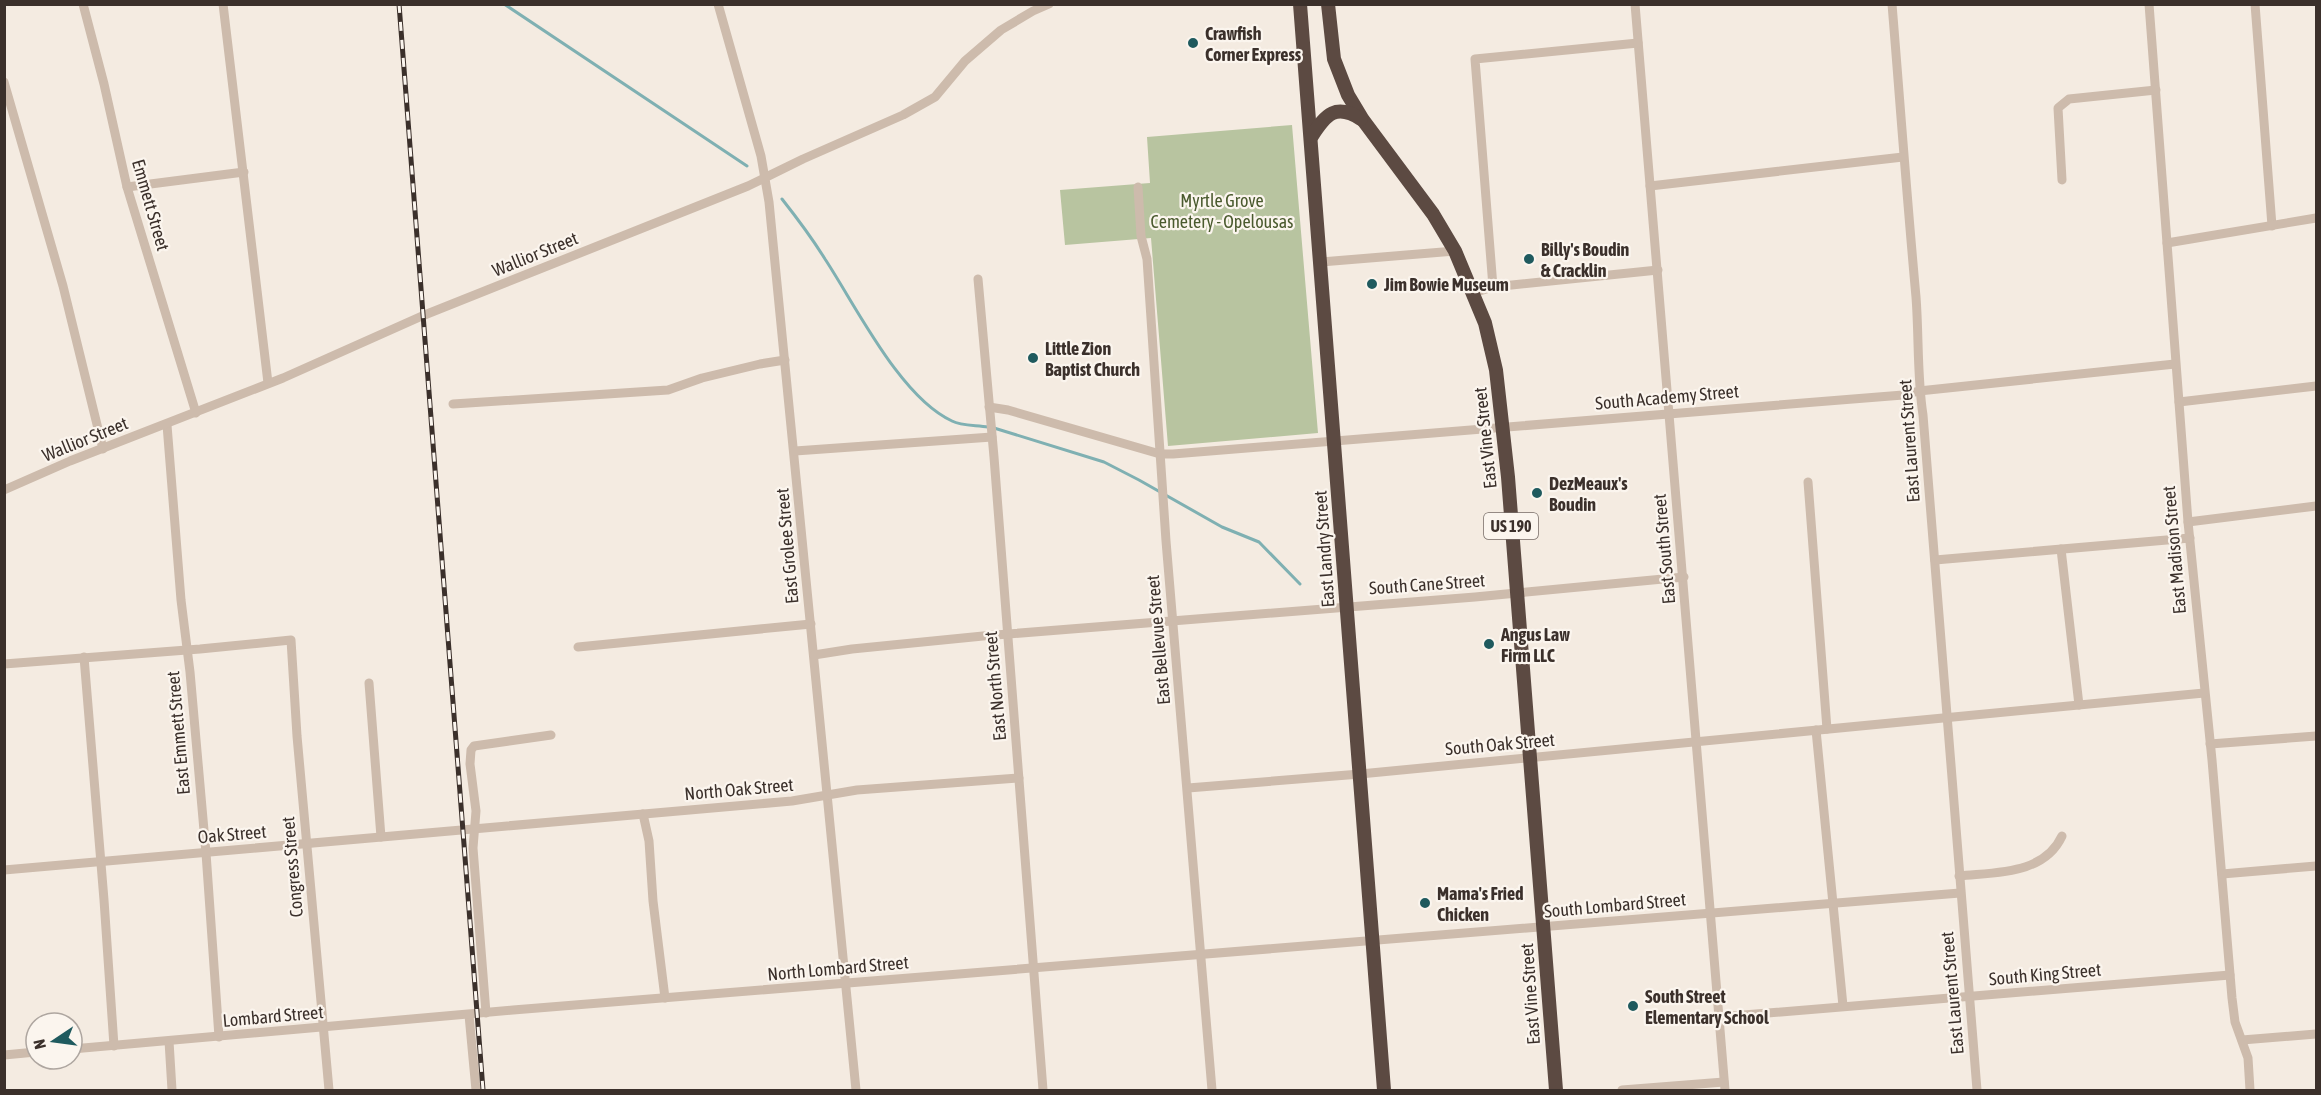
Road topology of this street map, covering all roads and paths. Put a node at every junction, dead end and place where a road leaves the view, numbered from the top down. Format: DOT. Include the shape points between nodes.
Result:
graph roads {
  1 [pos="83,4"];
  2 [pos="223,4"];
  3 [pos="718,4"];
  4 [pos="1049,4"];
  5 [pos="1300,4"];
  6 [pos="1328,4"];
  7 [pos="1635,4"];
  8 [pos="1892,4"];
  9 [pos="2149,4"];
  10 [pos="2255,4"];
  11 [pos="1638,43"];
  12 [pos="4,82"];
  13 [pos="2156,90"];
  14 [pos="1363,120"];
  15 [pos="1312,136"];
  16 [pos="1904,157"];
  17 [pos="244,172"];
  18 [pos="766,177"];
  19 [pos="2062,180"];
  20 [pos="1650,186"];
  21 [pos="127,187"];
  22 [pos="1138,187"];
  23 [pos="2316,218"];
  24 [pos="2272,226"];
  25 [pos="2167,243"];
  26 [pos="1455,251"];
  27 [pos="1321,262"];
  28 [pos="1658,270"];
  29 [pos="978,279"];
  30 [pos="1493,287"];
  31 [pos="1473,293"];
  32 [pos="785,360"];
  33 [pos="2175,364"];
  34 [pos="268,384"];
  35 [pos="2316,386"];
  36 [pos="1919,391"];
  37 [pos="2179,402"];
  38 [pos="453,404"];
  39 [pos="989,407"];
  40 [pos="196,413"];
  41 [pos="1669,414"];
  42 [pos="167,425"];
  43 [pos="1503,427"];
  44 [pos="992,434"];
  45 [pos="1334,440"];
  46 [pos="103,449"];
  47 [pos="795,452"];
  48 [pos="1160,454"];
  49 [pos="1808,482"];
  50 [pos="4,490"];
  51 [pos="2316,506"];
  52 [pos="2188,522"];
  53 [pos="2190,538"];
  54 [pos="2061,549"];
  55 [pos="1935,560"];
  56 [pos="1684,578"];
  57 [pos="1517,593"];
  58 [pos="1347,606"];
  59 [pos="1173,620"];
  60 [pos="811,624"];
  61 [pos="1007,635"];
  62 [pos="578,647"];
  63 [pos="186,650"];
  64 [pos="814,656"];
  65 [pos="84,657"];
  66 [pos="4,664"];
  67 [pos="369,683"];
  68 [pos="2204,693"];
  69 [pos="2079,705"];
  70 [pos="1947,717"];
  71 [pos="1827,729"];
  72 [pos="1816,730"];
  73 [pos="551,735"];
  74 [pos="2316,735"];
  75 [pos="1696,741"];
  76 [pos="2210,744"];
  77 [pos="1530,757"];
  78 [pos="1360,774"];
  79 [pos="1019,778"];
  80 [pos="1188,788"];
  81 [pos="827,795"];
  82 [pos="643,814"];
  83 [pos="462,829"];
  84 [pos="474,829"];
  85 [pos="2062,836"];
  86 [pos="381,837"];
  87 [pos="307,844"];
  88 [pos="206,853"];
  89 [pos="100,862"];
  90 [pos="2316,866"];
  91 [pos="4,870"];
  92 [pos="2222,874"];
  93 [pos="1959,876"];
  94 [pos="1960,893"];
  95 [pos="1833,905"];
  96 [pos="1710,913"];
  97 [pos="1543,927"];
  98 [pos="1373,941"];
  99 [pos="1201,955"];
  100 [pos="1034,968"];
  101 [pos="2230,975"];
  102 [pos="846,984"];
  103 [pos="1968,996"];
  104 [pos="665,998"];
  105 [pos="1843,1006"];
  106 [pos="477,1014"];
  107 [pos="1719,1017"];
  108 [pos="323,1029"];
  109 [pos="2316,1034"];
  110 [pos="219,1037"];
  111 [pos="2242,1040"];
  112 [pos="168,1041"];
  113 [pos="114,1046"];
  114 [pos="84,1048"];
  115 [pos="24,1053"];
  116 [pos="4,1055"];
  117 [pos="1724,1086"];
  118 [pos="172,1090"];
  119 [pos="328,1090"];
  120 [pos="476,1090"];
  121 [pos="856,1090"];
  122 [pos="1043,1090"];
  123 [pos="1212,1090"];
  124 [pos="1384,1090"];
  125 [pos="1556,1090"];
  126 [pos="1622,1090"];
  127 [pos="1977,1090"];
  128 [pos="2250,1090"];
  1 -- 21 [label="street, Emmett Street"];
  2 -- 17 [label="street"];
  3 -- 18 [label="street, East Grolee Street"];
  4 -- 18 [label="street, Wallior Street" via="994,35 925,105"];
  5 -- 15 [label="highway, East Landry Street"];
  6 -- 14 [label="highway, East Vine Street / US 190" via="1335,59 1348,95"];
  7 -- 11 [label="street, East South Street"];
  8 -- 16 [label="street, East Laurent Street"];
  9 -- 13 [label="street, East Madison Street"];
  10 -- 24 [label="street"];
  11 -- 20 [label="street, East South Street"];
  11 -- 30 [label="street" via="1475,59"];
  12 -- 46 [label="street" via="63,286"];
  13 -- 19 [label="street" via="2069,99 2058,108"];
  13 -- 25 [label="street, East Madison Street"];
  14 -- 15 [label="highway" via="1351,112 1337,111"];
  14 -- 26 [label="highway, East Vine Street / US 190" via="1433,214"];
  15 -- 27 [label="highway, East Landry Street"];
  16 -- 20 [label="street"];
  16 -- 36 [label="street, East Laurent Street" via="1917,309"];
  17 -- 21 [label="street"];
  17 -- 34 [label="street"];
  18 -- 32 [label="street, East Grolee Street"];
  18 -- 34 [label="street, Wallior Street" via="422,316"];
  20 -- 28 [label="street, East South Street"];
  21 -- 40 [label="street, Emmett Street"];
  22 -- 48 [label="street, East Bellevue Street" via="1141,236 1147,259"];
  23 -- 24 [label="street"];
  24 -- 25 [label="street"];
  25 -- 33 [label="street, East Madison Street"];
  26 -- 27 [label="street"];
  26 -- 31 [label="highway, East Vine Street / US 190"];
  27 -- 45 [label="highway, East Landry Street"];
  28 -- 30 [label="street"];
  28 -- 41 [label="street, East South Street"];
  29 -- 39 [label="street, East North Street"];
  30 -- 31 [label="street"];
  31 -- 43 [label="highway, East Vine Street / US 190" via="1491,347"];
  32 -- 38 [label="street" via="714,375 668,390"];
  32 -- 47 [label="street, East Grolee Street"];
  33 -- 36 [label="street, South Academy Street"];
  33 -- 37 [label="street, East Madison Street"];
  34 -- 40 [label="street, Wallior Street"];
  35 -- 37 [label="street"];
  36 -- 41 [label="street, South Academy Street"];
  36 -- 55 [label="street, East Laurent Street"];
  37 -- 52 [label="street, East Madison Street"];
  39 -- 44 [label="street, East North Street"];
  39 -- 48 [label="street"];
  40 -- 42 [label="street, Wallior Street"];
  41 -- 43 [label="street, South Academy Street"];
  41 -- 56 [label="street, East South Street"];
  42 -- 46 [label="street, Wallior Street"];
  42 -- 63 [label="street, East Emmett Street"];
  43 -- 45 [label="street, South Academy Street"];
  43 -- 57 [label="highway, East Vine Street / US 190"];
  44 -- 47 [label="street"];
  44 -- 61 [label="street, East North Street"];
  45 -- 48 [label="street, South Academy Street"];
  45 -- 58 [label="highway, East Landry Street"];
  46 -- 50 [label="street, Wallior Street"];
  47 -- 60 [label="street, East Grolee Street"];
  48 -- 59 [label="street, East Bellevue Street"];
  49 -- 71 [label="street"];
  51 -- 52 [label="street"];
  52 -- 53 [label="street, East Madison Street"];
  53 -- 54 [label="street"];
  53 -- 68 [label="street, East Madison Street"];
  54 -- 55 [label="street"];
  54 -- 69 [label="street"];
  55 -- 70 [label="street, East Laurent Street"];
  56 -- 57 [label="street, South Cane Street"];
  56 -- 75 [label="street, East South Street"];
  57 -- 58 [label="street, South Cane Street"];
  57 -- 77 [label="highway, East Vine Street / US 190"];
  58 -- 59 [label="street, South Cane Street"];
  58 -- 78 [label="highway, East Landry Street"];
  59 -- 61 [label="street, South Cane Street"];
  59 -- 80 [label="street, East Bellevue Street"];
  60 -- 62 [label="street"];
  60 -- 64 [label="street, East Grolee Street"];
  61 -- 64 [label="street, South Cane Street"];
  61 -- 79 [label="street, East North Street"];
  63 -- 65 [label="street"];
  63 -- 87 [label="street, Congress Street" via="291,640"];
  63 -- 88 [label="street, East Emmett Street"];
  64 -- 81 [label="street, East Grolee Street"];
  65 -- 66 [label="street"];
  65 -- 89 [label="street"];
  67 -- 86 [label="street"];
  68 -- 69 [label="street"];
  68 -- 76 [label="street, East Madison Street"];
  69 -- 70 [label="street"];
  70 -- 71 [label="street"];
  70 -- 93 [label="street, East Laurent Street"];
  71 -- 72 [label="street"];
  72 -- 75 [label="street, South Oak Street"];
  72 -- 95 [label="street"];
  73 -- 84 [label="street" via="474,746 470,764 476,811"];
  74 -- 76 [label="street"];
  75 -- 77 [label="street, South Oak Street"];
  75 -- 96 [label="street, East South Street"];
  76 -- 92 [label="street, East Madison Street"];
  77 -- 78 [label="street, South Oak Street"];
  77 -- 97 [label="highway, East Vine Street / US 190"];
  78 -- 80 [label="street, South Oak Street"];
  78 -- 98 [label="highway, East Landry Street"];
  79 -- 81 [label="street, North Oak Street"];
  79 -- 100 [label="street, East North Street"];
  80 -- 99 [label="street, East Bellevue Street"];
  81 -- 82 [label="street, North Oak Street"];
  81 -- 102 [label="street, East Grolee Street"];
  82 -- 84 [label="street, North Oak Street"];
  82 -- 104 [label="street"];
  83 -- 84 [label="street, North Oak Street"];
  83 -- 86 [label="street, Oak Street"];
  84 -- 106 [label="street"];
  85 -- 93 [label="street" via="2052,850 2032,865"];
  86 -- 87 [label="street, Oak Street"];
  87 -- 88 [label="street, Oak Street"];
  87 -- 108 [label="street, Congress Street"];
  88 -- 89 [label="street, Oak Street"];
  88 -- 110 [label="street, East Emmett Street"];
  89 -- 91 [label="street, Oak Street"];
  89 -- 113 [label="street"];
  90 -- 92 [label="street"];
  92 -- 101 [label="street, East Madison Street"];
  93 -- 94 [label="street, East Laurent Street"];
  94 -- 95 [label="street, South Lombard Street"];
  94 -- 103 [label="street, East Laurent Street"];
  95 -- 96 [label="street, South Lombard Street"];
  95 -- 105 [label="street"];
  96 -- 97 [label="street, South Lombard Street"];
  96 -- 107 [label="street, East South Street"];
  97 -- 98 [label="street, South Lombard Street"];
  97 -- 125 [label="highway, East Vine Street / US 190"];
  98 -- 99 [label="street, South Lombard Street"];
  98 -- 124 [label="highway, East Landry Street"];
  99 -- 100 [label="street, North Lombard Street"];
  99 -- 123 [label="street, East Bellevue Street"];
  100 -- 102 [label="street, North Lombard Street"];
  100 -- 122 [label="street, East North Street"];
  101 -- 103 [label="street, South King Street"];
  101 -- 111 [label="street, East Madison Street" via="2235,1022"];
  102 -- 104 [label="street, North Lombard Street"];
  102 -- 121 [label="street, East Grolee Street"];
  103 -- 105 [label="street, South King Street"];
  103 -- 127 [label="street, East Laurent Street"];
  104 -- 106 [label="street, North Lombard Street"];
  105 -- 107 [label="street, South King Street"];
  106 -- 108 [label="street, Lombard Street"];
  106 -- 120 [label="street"];
  107 -- 117 [label="street, East South Street"];
  108 -- 110 [label="street, Lombard Street"];
  108 -- 119 [label="street, Congress Street"];
  109 -- 111 [label="street"];
  110 -- 112 [label="street, Lombard Street"];
  111 -- 128 [label="street, East Madison Street" via="2248,1058"];
  112 -- 113 [label="street, Lombard Street"];
  112 -- 118 [label="street"];
  113 -- 114 [label="street, Lombard Street"];
  115 -- 116 [label="street"];
  117 -- 126 [label="street"];
}
